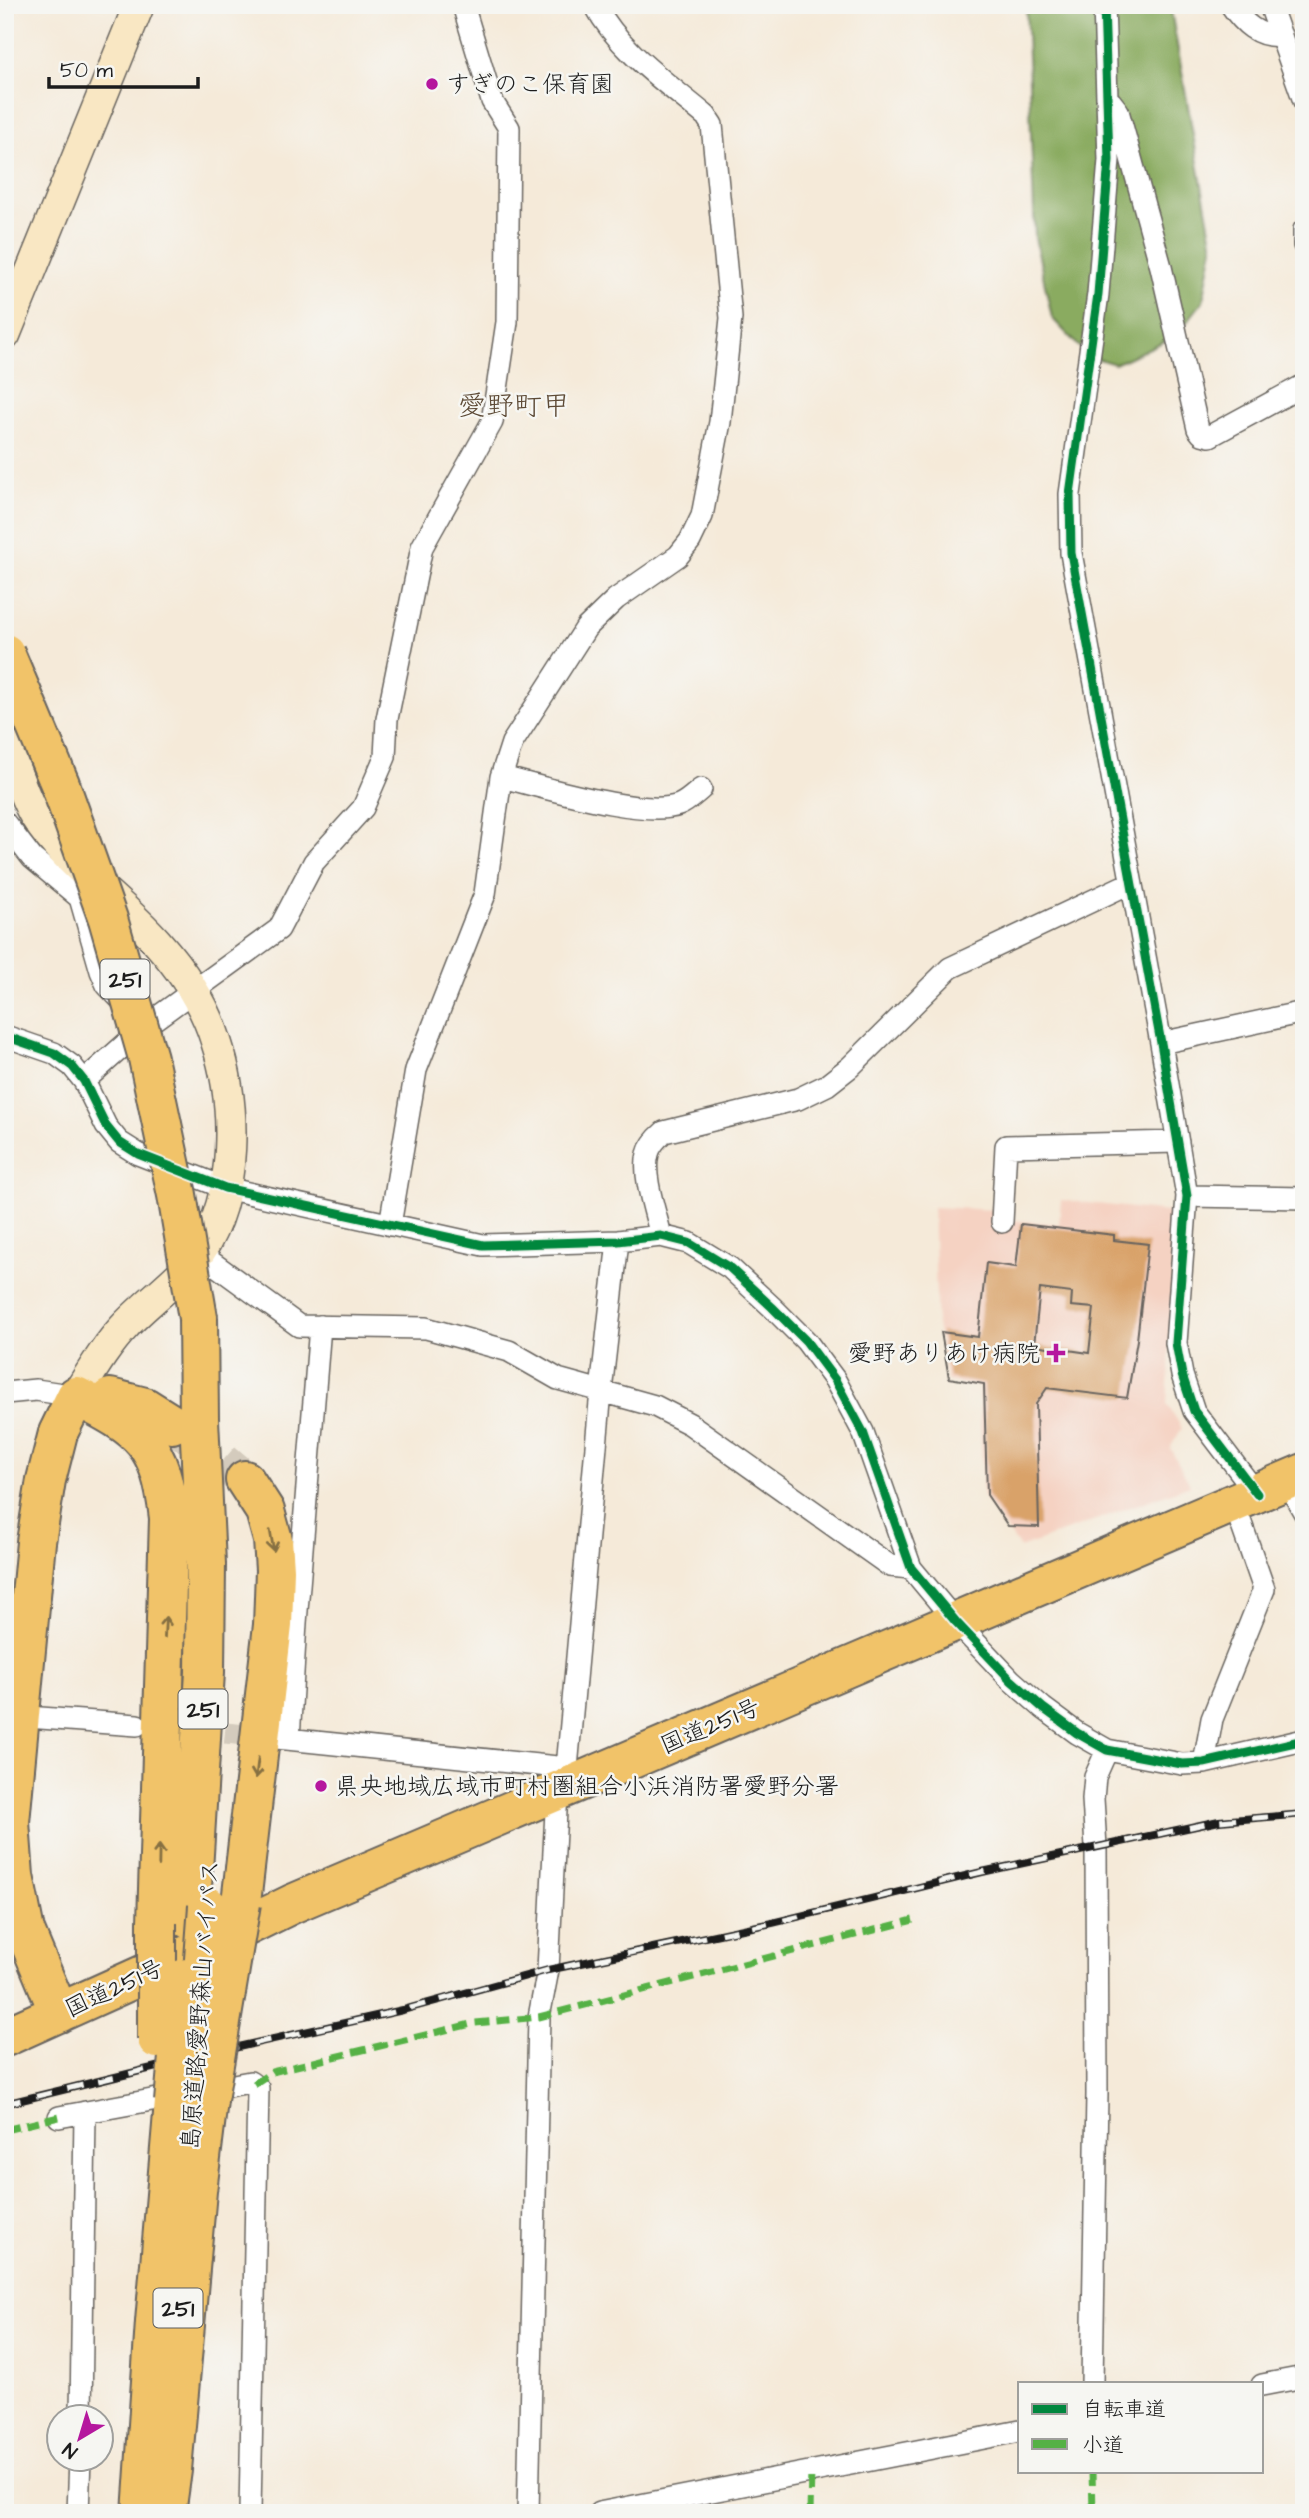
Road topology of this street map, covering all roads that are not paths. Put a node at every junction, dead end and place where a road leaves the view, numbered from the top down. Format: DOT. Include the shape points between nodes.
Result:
graph roads {
  1 [pos="139,5"];
  2 [pos="463,5"];
  3 [pos="595,5"];
  4 [pos="1104,5"];
  5 [pos="1231,5"];
  6 [pos="1270,5"];
  7 [pos="1290,43"];
  8 [pos="1106,100"];
  9 [pos="1304,101"];
  10 [pos="1304,230"];
  11 [pos="1304,245"];
  12 [pos="6,328"];
  13 [pos="1304,385"];
  14 [pos="5,653"];
  15 [pos="5,743"];
  16 [pos="501,777"];
  17 [pos="701,789"];
  18 [pos="5,823"];
  19 [pos="1130,883"];
  20 [pos="194,992"];
  21 [pos="1304,1012"];
  22 [pos="148,1024"];
  23 [pos="5,1036"];
  24 [pos="1161,1043"];
  25 [pos="85,1082"];
  26 [pos="1178,1142"];
  27 [pos="225,1188"];
  28 [pos="1186,1196"];
  29 [pos="1304,1198"];
  30 [pos="1002,1222"];
  31 [pos="390,1226"];
  32 [pos="662,1236"];
  33 [pos="618,1241"];
  34 [pos="199,1253"];
  35 [pos="320,1326"];
  36 [pos="601,1391"];
  37 [pos="5,1393"];
  38 [pos="76,1396"];
  39 [pos="172,1424"];
  40 [pos="223,1491"];
  41 [pos="1277,1493"];
  42 [pos="911,1568"];
  43 [pos="956,1622"];
  44 [pos="13,1716"];
  45 [pos="136,1724"];
  46 [pos="1304,1740"];
  47 [pos="1107,1750"];
  48 [pos="1204,1763"];
  49 [pos="565,1781"];
  50 [pos="199,1913"];
  51 [pos="59,2013"];
  52 [pos="5,2038"];
  53 [pos="183,2101"];
  54 [pos="85,2112"];
  55 [pos="59,2117"];
  56 [pos="1304,2377"];
  57 [pos="1092,2382"];
  58 [pos="1264,2385"];
  59 [pos="80,2402"];
  60 [pos="1018,2431"];
  61 [pos="80,2472"];
  62 [pos="78,2513"];
  63 [pos="142,2513"];
  64 [pos="165,2513"];
  65 [pos="250,2513"];
  66 [pos="528,2513"];
  67 [pos="599,2513"];
  1 -- 12 [label="street"];
  2 -- 20 [label="street" via="492,101 509,128 507,322 492,422 422,547 387,719 385,757 363,808 314,862 279,929"];
  3 -- 16 [label="street" via="622,44 712,125 731,318 720,422 702,516 690,541 678,556 616,599 586,628 512,743"];
  4 -- 8 [label="street"];
  5 -- 7 [label="street" via="1260,34"];
  6 -- 7 [label="street"];
  7 -- 9 [label="street"];
  8 -- 13 [label="street" via="1112,102 1122,124 1198,429 1210,436"];
  8 -- 19 [label="street" via="1109,160 1098,294 1070,494 1071,553"];
  10 -- 11 [label="street"];
  14 -- 40 [label="highway, 251, bridge" via="60,784 112,932 148,1058 177,1195 215,1416"];
  15 -- 20 [label="street" via="35,815 68,857 157,942"];
  16 -- 17 [label="street" via="631,807 663,809 681,805"];
  16 -- 31 [label="street" via="485,894 416,1070"];
  18 -- 22 [label="street" via="32,858 80,898 107,985"];
  19 -- 24 [label="street"];
  19 -- 32 [label="street" via="950,968 827,1085 798,1099 664,1132 648,1153 646,1169"];
  20 -- 22 [label="street"];
  20 -- 27 [label="street" via="216,1040 228,1088"];
  21 -- 24 [label="street"];
  22 -- 25 [label="street"];
  23 -- 25 [label="street" via="54,1053"];
  24 -- 26 [label="street"];
  25 -- 27 [label="street" via="119,1142"];
  26 -- 28 [label="street"];
  26 -- 30 [label="street" via="1006,1146"];
  27 -- 31 [label="street"];
  27 -- 34 [label="street" via="216,1220"];
  28 -- 29 [label="street"];
  28 -- 41 [label="street" via="1176,1343 1182,1375 1194,1411"];
  31 -- 33 [label="street" via="483,1245"];
  32 -- 33 [label="street"];
  32 -- 42 [label="street" via="689,1243 730,1268 806,1342 835,1380 863,1432"];
  33 -- 36 [label="street"];
  34 -- 35 [label="street" via="299,1326"];
  34 -- 38 [label="street" via="124,1327"];
  35 -- 36 [label="street" via="426,1328 509,1351 558,1379"];
  35 -- 49 [label="street" via="283,1738"];
  36 -- 42 [label="street" via="655,1406 690,1424 890,1566"];
  36 -- 49 [label="street"];
  37 -- 38 [label="street" via="36,1390"];
  38 -- 39 [label="highway" via="115,1398"];
  38 -- 44 [label="highway" via="58,1433 46,1480"];
  50 -- 38 [label="highway, one-way" via="165,1484 155,1455 139,1435 121,1419"];
  40 -- 50 [label="highway, 島原道路;愛野森山バイパス / 251" via="226,1671"];
  40 -- 50 [label="highway, one-way" via="265,1511 273,1540 273,1625"];
  41 -- 43 [label="highway, 国道251号"];
  41 -- 48 [label="street" via="1264,1589 1212,1719"];
  42 -- 43 [label="street"];
  43 -- 47 [label="street" via="1011,1681 1077,1733"];
  43 -- 49 [label="highway, 国道251号"];
  44 -- 45 [label="street"];
  44 -- 51 [label="highway" via="10,1822 14,1876 25,1931"];
  46 -- 48 [label="street"];
  47 -- 48 [label="street" via="1182,1764"];
  47 -- 57 [label="street" via="1095,1777 1093,1799 1097,2094"];
  49 -- 51 [label="highway, 国道251号"];
  49 -- 66 [label="street" via="548,1970 539,2017"];
  50 -- 53 [label="highway, bridge"];
  50 -- 53 [label="highway, bridge"];
  51 -- 52 [label="highway, 国道251号"];
  53 -- 63 [label="highway, 251" via="155,2322"];
  53 -- 64 [label="highway" via="197,2191"];
  54 -- 55 [label="street"];
  54 -- 59 [label="street"];
  54 -- 65 [label="street" via="250,2082 258,2088"];
  56 -- 58 [label="street"];
  60 -- 67 [label="street"];
  61 -- 62 [label="street"];
}
